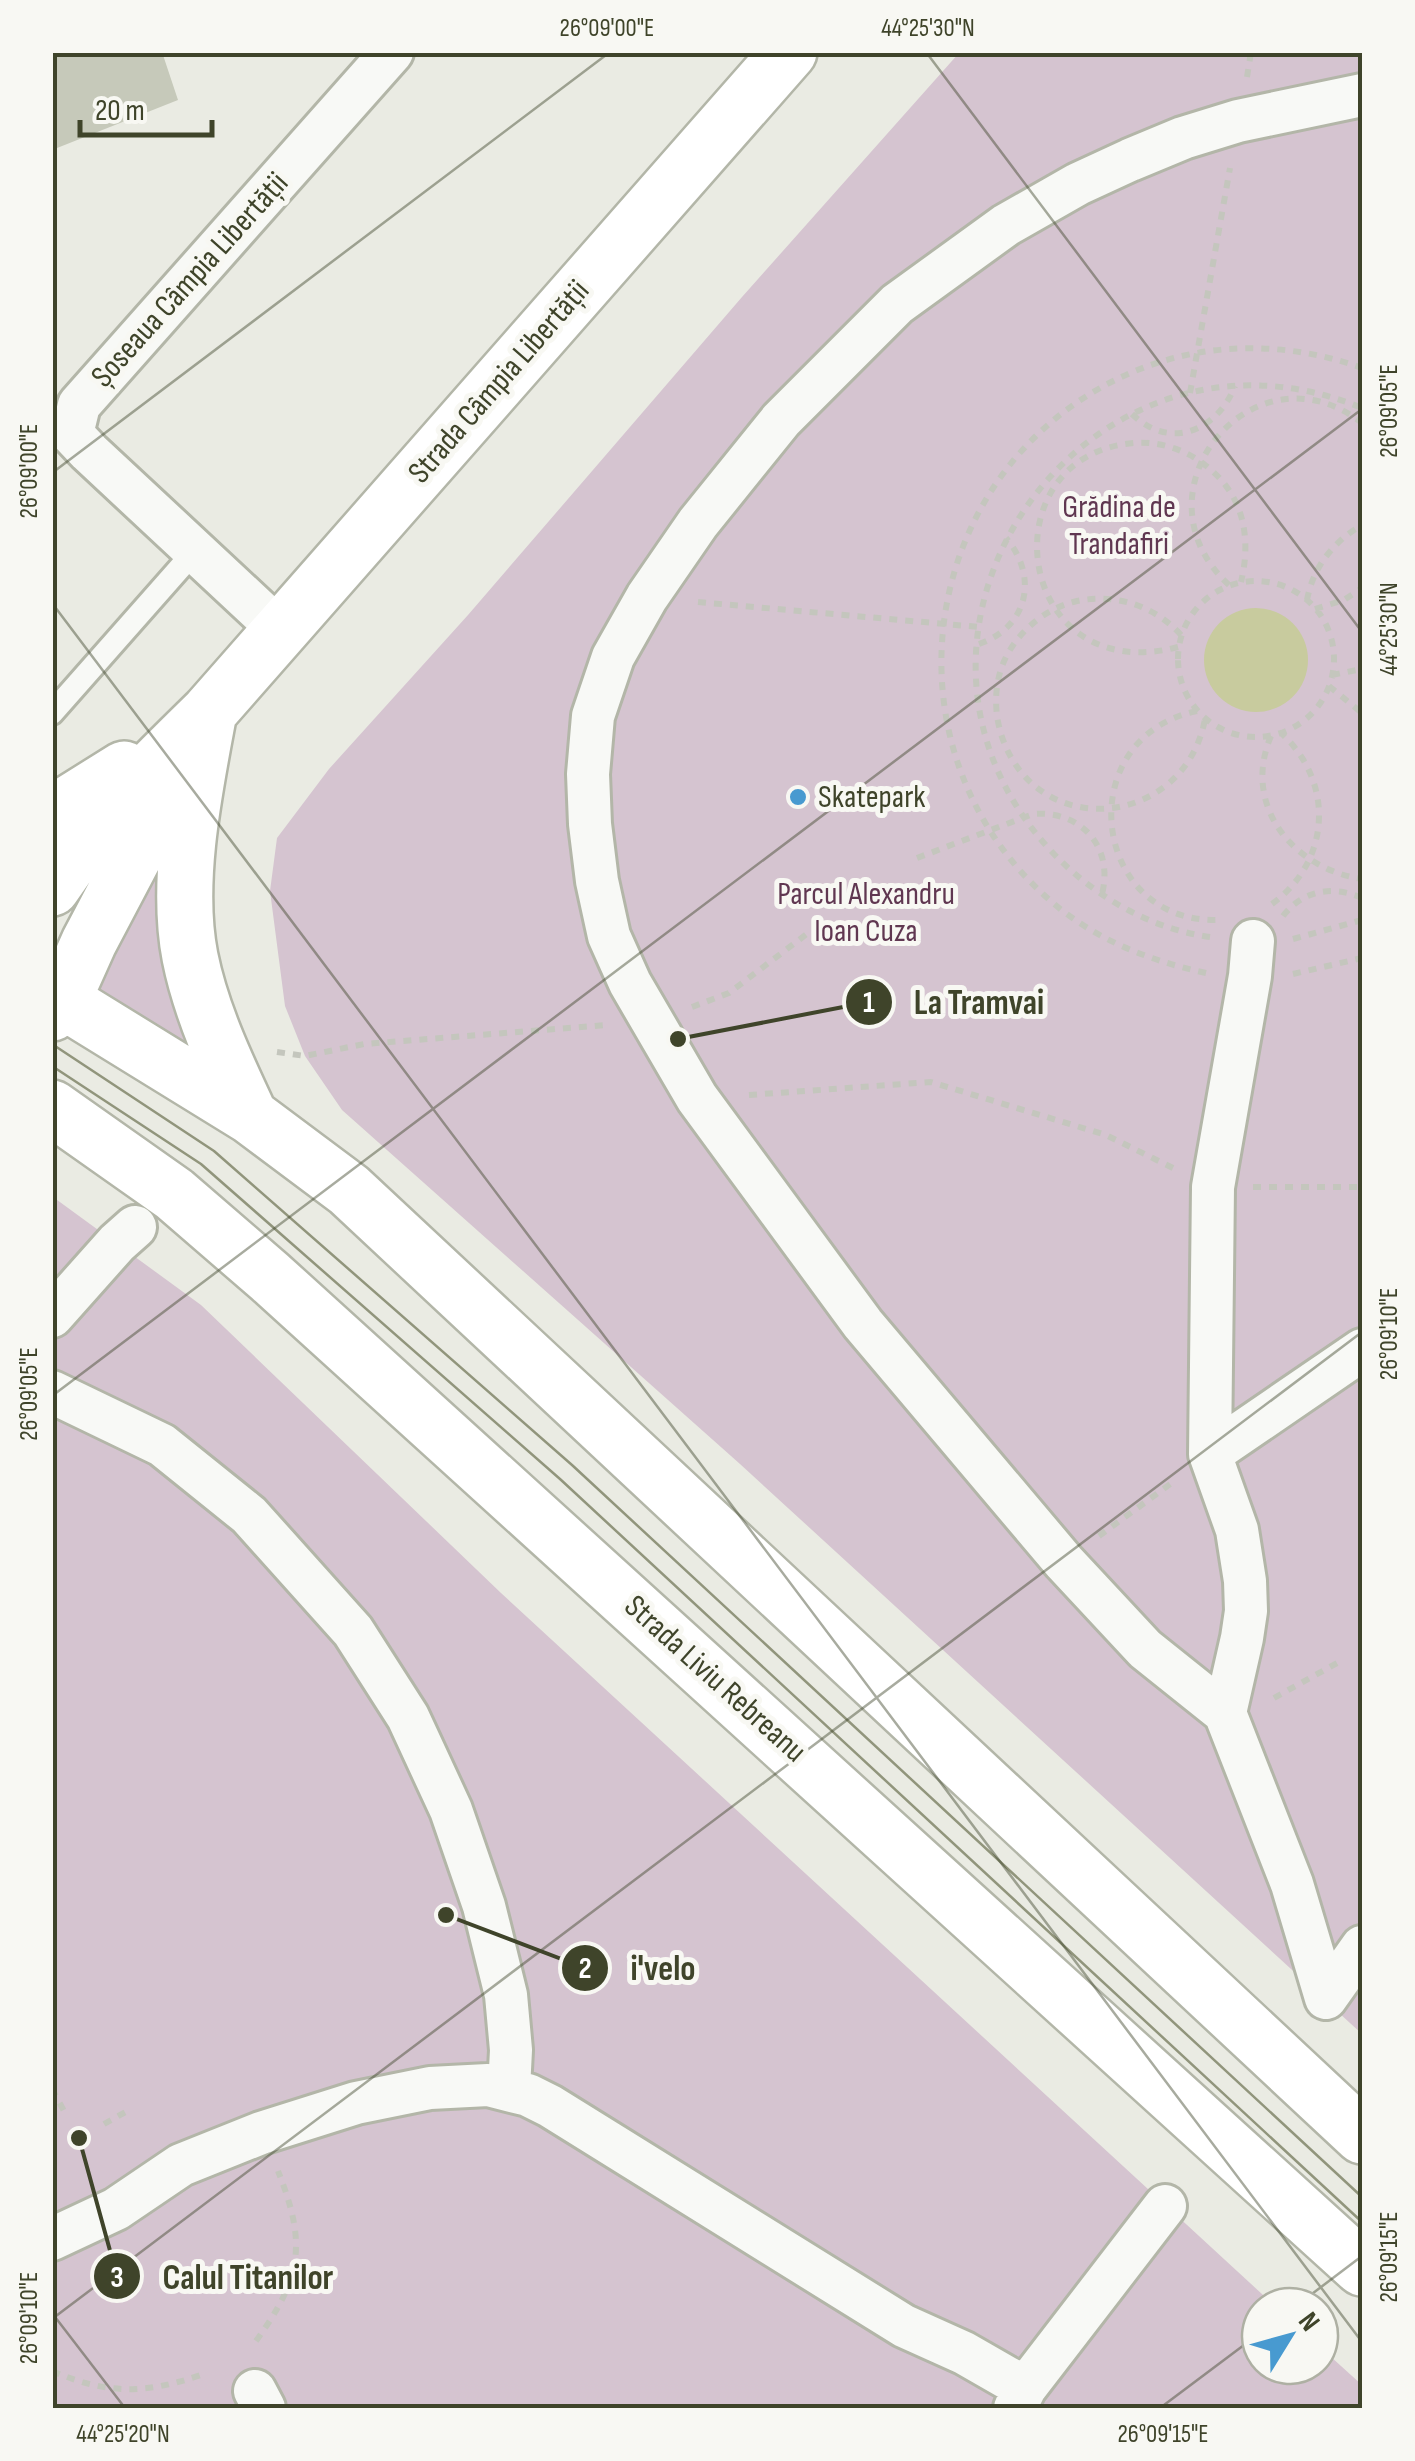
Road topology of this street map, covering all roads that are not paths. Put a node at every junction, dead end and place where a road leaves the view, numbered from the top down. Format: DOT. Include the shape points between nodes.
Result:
graph roads {
  1 [pos="392,52"];
  2 [pos="789,52"];
  3 [pos="1362,96"];
  4 [pos="194,552"];
  5 [pos="281,630"];
  6 [pos="209,712"];
  7 [pos="52,713"];
  8 [pos="62,797"];
  9 [pos="52,888"];
  10 [pos="1252,938"];
  11 [pos="56,1003"];
  12 [pos="52,1108"];
  13 [pos="250,1116"];
  14 [pos="135,1227"];
  15 [pos="52,1316"];
  16 [pos="1362,1350"];
  17 [pos="52,1392"];
  18 [pos="1210,1454"];
  19 [pos="1227,1718"];
  20 [pos="1362,1947"];
  21 [pos="1344,1994"];
  22 [pos="509,2089"];
  23 [pos="1362,2136"];
  24 [pos="1165,2206"];
  25 [pos="52,2239"];
  26 [pos="1362,2268"];
  27 [pos="1020,2398"];
  1 -- 4 [label="street, Șoseaua Câmpia Libertății" via="79,405 72,434"];
  2 -- 5 [label="main road, Strada Câmpia Libertății"];
  3 -- 19 [label="street" via="1183,138 1078,184 1006,225 897,304 782,420 647,597 613,657 593,716 588,774 609,936 698,1098 862,1324 1064,1562 1145,1649"];
  4 -- 5 [label="street, Șoseaua Câmpia Libertății"];
  4 -- 7 [label="lane"];
  5 -- 6 [label="main road, Strada Câmpia Libertății"];
  6 -- 8 [label="main road"];
  6 -- 9 [label="main road, Strada Câmpia Libertății" via="129,791"];
  6 -- 11 [label="main road, Strada Câmpia Libertății"];
  6 -- 13 [label="main road" via="189,845 190,956"];
  10 -- 18 [label="street" via="1214,1188"];
  11 -- 13 [label="main road"];
  12 -- 26 [label="main road, Strada Liviu Rebreanu" via="174,1194 270,1278"];
  13 -- 23 [label="main road" via="364,1204"];
  14 -- 15 [label="street"];
  16 -- 18 [label="street"];
  17 -- 22 [label="street" via="162,1445 249,1515 353,1631 408,1716 452,1810 506,1995"];
  18 -- 19 [label="street" via="1237,1530 1245,1581"];
  19 -- 21 [label="street"];
  20 -- 21 [label="street"];
  22 -- 25 [label="street" via="402,2093 261,2133 181,2165 116,2209"];
  22 -- 27 [label="street" via="575,2120 904,2326 964,2353"];
  24 -- 27 [label="street"];
}
